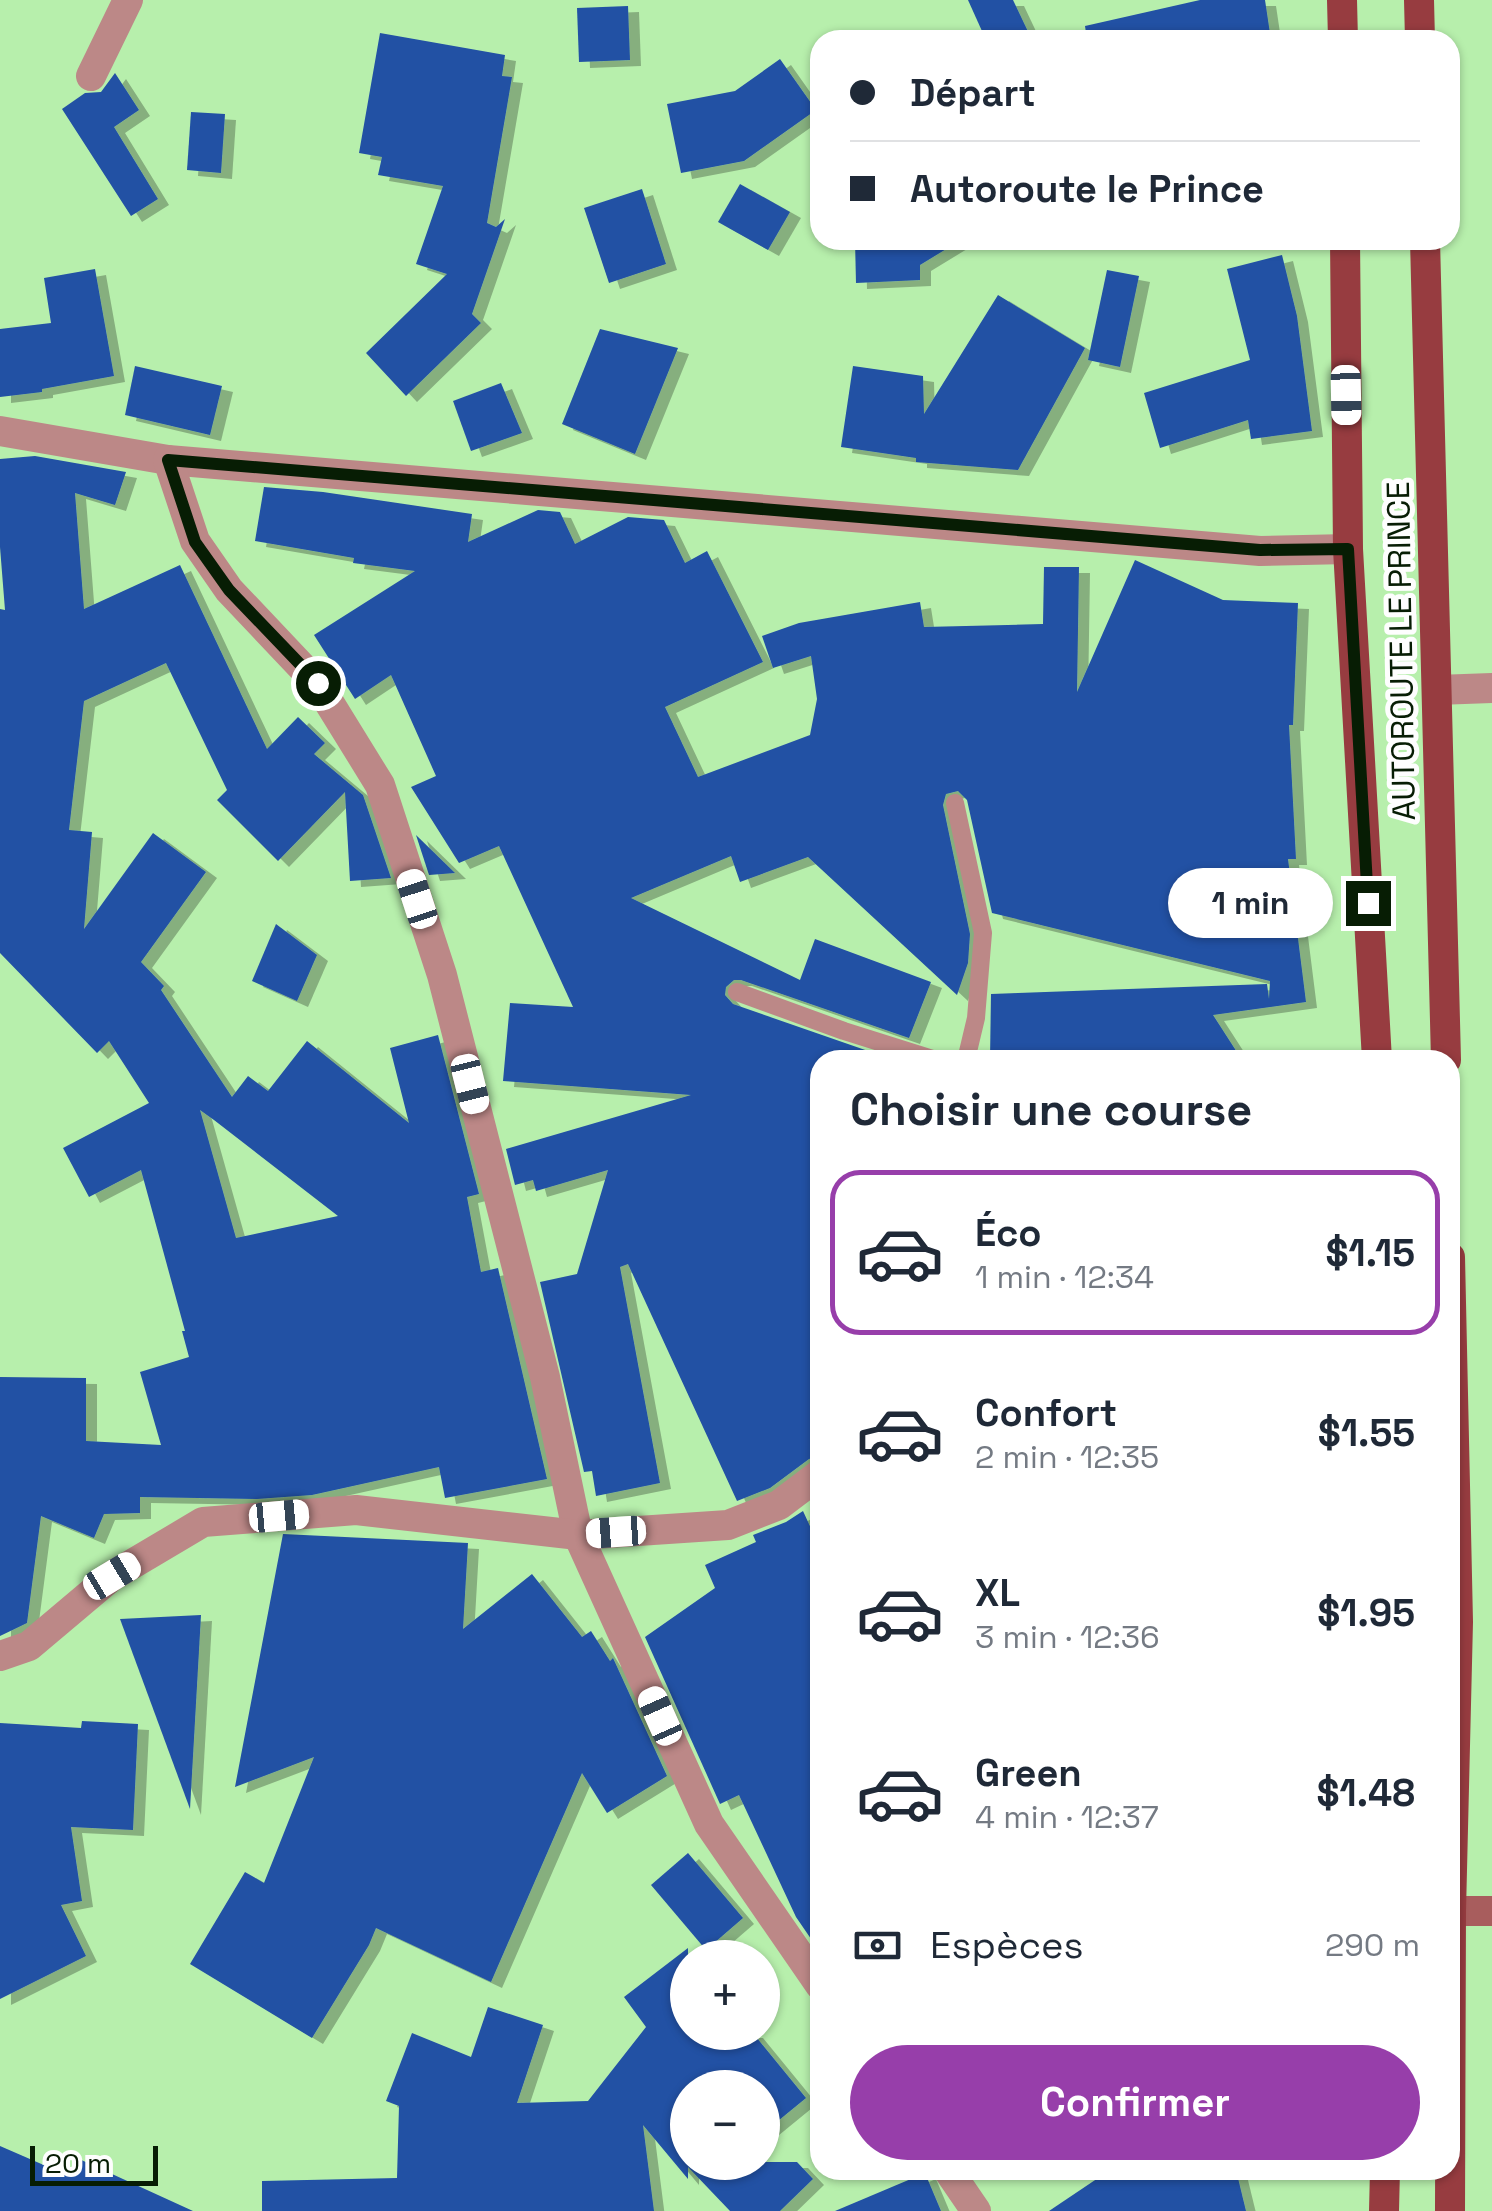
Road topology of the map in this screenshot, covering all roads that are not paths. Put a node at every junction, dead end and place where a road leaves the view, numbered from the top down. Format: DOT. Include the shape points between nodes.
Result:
graph roads {
  1 [pos="1342,0"];
  2 [pos="1419,0"];
  3 [pos="126,1"];
  4 [pos="1343,30"];
  5 [pos="1420,30"];
  6 [pos="91,76"];
  7 [pos="1345,250"];
  8 [pos="1426,250"];
  9 [pos="0,431"];
  10 [pos="168,460"];
  11 [pos="1348,549"];
  12 [pos="1492,688"];
  13 [pos="1437,690"];
  14 [pos="955,803"];
  15 [pos="737,992"];
  16 [pos="903,1050"];
  17 [pos="968,1050"];
  18 [pos="1376,1050"];
  19 [pos="1446,1050"];
  20 [pos="810,1482"];
  21 [pos="578,1535"];
  22 [pos="0,1656"];
  23 [pos="1460,1912"];
  24 [pos="1492,1912"];
  25 [pos="810,1970"];
  26 [pos="955,2180"];
  27 [pos="1385,2180"];
  28 [pos="1450,2180"];
  29 [pos="976,2211"];
  30 [pos="1384,2211"];
  31 [pos="1450,2211"];
  1 -- 4 [label="main road"];
  2 -- 5 [label="main road"];
  3 -- 6 [label="street"];
  7 -- 11 [label="main road, AUTOROUTE LE PRINCE"];
  8 -- 13 [label="main road, AUTOROUTE LE PRINCE"];
  9 -- 10 [label="street"];
  10 -- 11 [label="street" via="1260,550"];
  10 -- 21 [label="street" via="195,542 229,590 318,683 380,785 442,974 545,1377"];
  11 -- 18 [label="main road, AUTOROUTE LE PRINCE"];
  12 -- 13 [label="street"];
  13 -- 19 [label="main road, AUTOROUTE LE PRINCE"];
  14 -- 17 [label="lane" via="983,933"];
  15 -- 16 [label="lane"];
  20 -- 21 [label="street" via="779,1505 728,1525"];
  21 -- 22 [label="street" via="356,1510 202,1522 112,1576 29,1646"];
  21 -- 25 [label="street" via="709,1824"];
  23 -- 24 [label="street"];
  26 -- 29 [label="street"];
  27 -- 30 [label="main road"];
  28 -- 31 [label="main road"];
}
